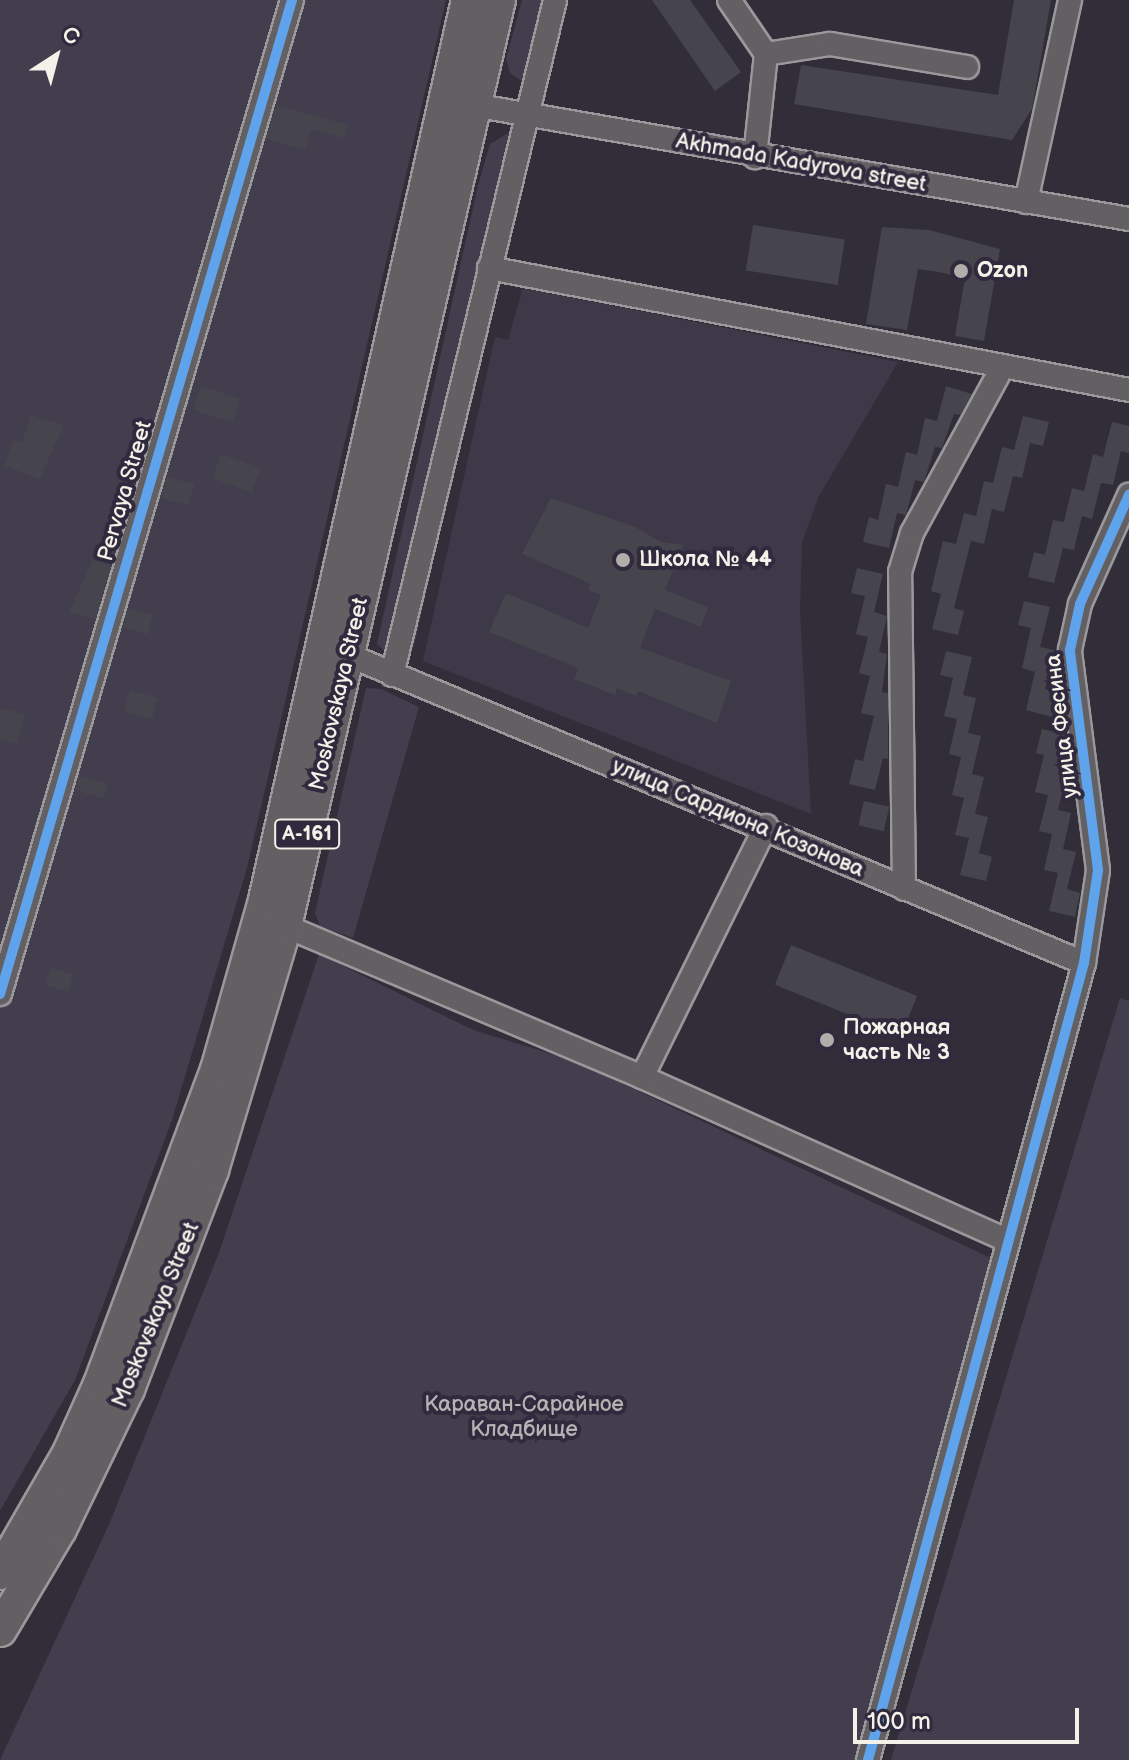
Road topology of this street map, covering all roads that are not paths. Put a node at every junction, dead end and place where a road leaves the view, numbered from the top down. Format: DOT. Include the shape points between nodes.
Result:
graph roads {
  1 [pos="292,0"];
  2 [pos="468,0"];
  3 [pos="499,0"];
  4 [pos="555,0"];
  5 [pos="729,0"];
  6 [pos="1070,0"];
  7 [pos="766,54"];
  8 [pos="967,67"];
  9 [pos="473,105"];
  10 [pos="531,113"];
  11 [pos="755,157"];
  12 [pos="1026,202"];
  13 [pos="1129,219"];
  14 [pos="489,268"];
  15 [pos="1002,368"];
  16 [pos="1129,390"];
  17 [pos="1129,495"];
  18 [pos="348,655"];
  19 [pos="392,675"];
  20 [pos="766,826"];
  21 [pos="904,889"];
  22 [pos="285,926"];
  23 [pos="1084,963"];
  24 [pos="0,994"];
  25 [pos="642,1077"];
  26 [pos="1008,1241"];
  27 [pos="0,1573"];
  28 [pos="0,1630"];
  29 [pos="868,1760"];
  1 -- 24 [label="street, Pervaya Street"];
  2 -- 27 [label="highway, Moskovskaya Street / А-161" via="265,900 217,1070 100,1384 69,1453"];
  3 -- 9 [label="highway, Moskovskaya Street / А-161"];
  4 -- 10 [label="street"];
  5 -- 7 [label="street"];
  6 -- 12 [label="street"];
  7 -- 8 [label="street" via="830,44"];
  7 -- 11 [label="street"];
  9 -- 10 [label="street, Akhmada Kadyrova street"];
  9 -- 18 [label="highway, Moskovskaya Street / А-161"];
  10 -- 11 [label="street, Akhmada Kadyrova street"];
  10 -- 14 [label="street"];
  11 -- 12 [label="street, Akhmada Kadyrova street"];
  12 -- 13 [label="street, Akhmada Kadyrova street"];
  14 -- 15 [label="street"];
  14 -- 19 [label="street"];
  15 -- 16 [label="street"];
  15 -- 21 [label="street" via="912,533 900,572"];
  17 -- 23 [label="street, улица Фесина" via="1080,604 1070,650 1098,870"];
  18 -- 19 [label="street, улица Сардиона Козонова"];
  18 -- 22 [label="highway, Moskovskaya Street / А-161"];
  19 -- 20 [label="street, улица Сардиона Козонова"];
  20 -- 21 [label="street, улица Сардиона Козонова"];
  20 -- 25 [label="street"];
  21 -- 23 [label="street, улица Сардиона Козонова"];
  22 -- 25 [label="street"];
  22 -- 28 [label="highway, Moskovskaya Street / А-161" via="212,1170 159,1314 83,1485"];
  23 -- 26 [label="street, улица Фесина"];
  25 -- 26 [label="street"];
  26 -- 29 [label="street, улица Фесина"];
}
